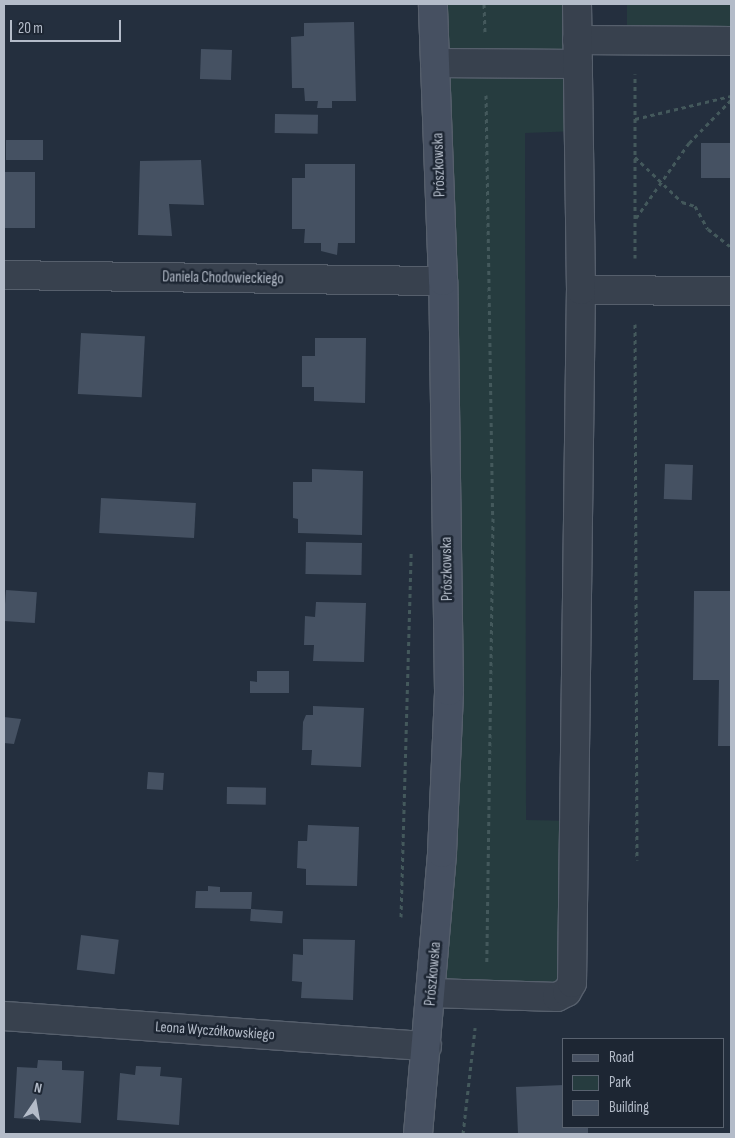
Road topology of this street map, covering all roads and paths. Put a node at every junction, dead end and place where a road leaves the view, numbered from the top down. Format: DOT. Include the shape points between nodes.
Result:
graph roads {
  1 [pos="432,4"];
  2 [pos="484,4"];
  3 [pos="577,4"];
  4 [pos="636,40"];
  5 [pos="731,41"];
  6 [pos="577,52"];
  7 [pos="486,62"];
  8 [pos="435,63"];
  9 [pos="731,96"];
  10 [pos="731,100"];
  11 [pos="635,119"];
  12 [pos="635,157"];
  13 [pos="660,181"];
  14 [pos="635,218"];
  15 [pos="731,246"];
  16 [pos="4,275"];
  17 [pos="443,281"];
  18 [pos="581,290"];
  19 [pos="635,290"];
  20 [pos="731,291"];
  21 [pos="411,542"];
  22 [pos="637,860"];
  23 [pos="400,919"];
  24 [pos="431,993"];
  25 [pos="487,998"];
  26 [pos="4,1016"];
  27 [pos="427,1046"];
  28 [pos="418,1134"];
  29 [pos="463,1134"];
  1 -- 8 [label="main road, Prószkowska"];
  2 -- 7 [label="path"];
  3 -- 6 [label="street"];
  4 -- 5 [label="street"];
  4 -- 6 [label="street"];
  4 -- 11 [label="path"];
  6 -- 7 [label="street"];
  6 -- 18 [label="street"];
  7 -- 8 [label="street"];
  7 -- 25 [label="path" via="492,509"];
  8 -- 17 [label="main road, Prószkowska"];
  9 -- 11 [label="path"];
  10 -- 13 [label="path" via="710,118"];
  11 -- 12 [label="path"];
  12 -- 13 [label="path"];
  12 -- 14 [label="path"];
  13 -- 14 [label="path"];
  13 -- 15 [label="path" via="682,202 695,206 708,229"];
  14 -- 19 [label="path"];
  16 -- 17 [label="street, Daniela Chodowieckiego"];
  17 -- 24 [label="main road, Prószkowska" via="449,691 442,853"];
  18 -- 19 [label="street"];
  18 -- 25 [label="street" via="572,983 567,992 557,997"];
  19 -- 20 [label="street"];
  19 -- 22 [label="path"];
  21 -- 23 [label="path"];
  24 -- 25 [label="street"];
  24 -- 27 [label="main road, Prószkowska"];
  25 -- 29 [label="path" via="476,1024"];
  26 -- 27 [label="street, Leona Wyczółkowskiego"];
  27 -- 28 [label="main road, Prószkowska"];
}
